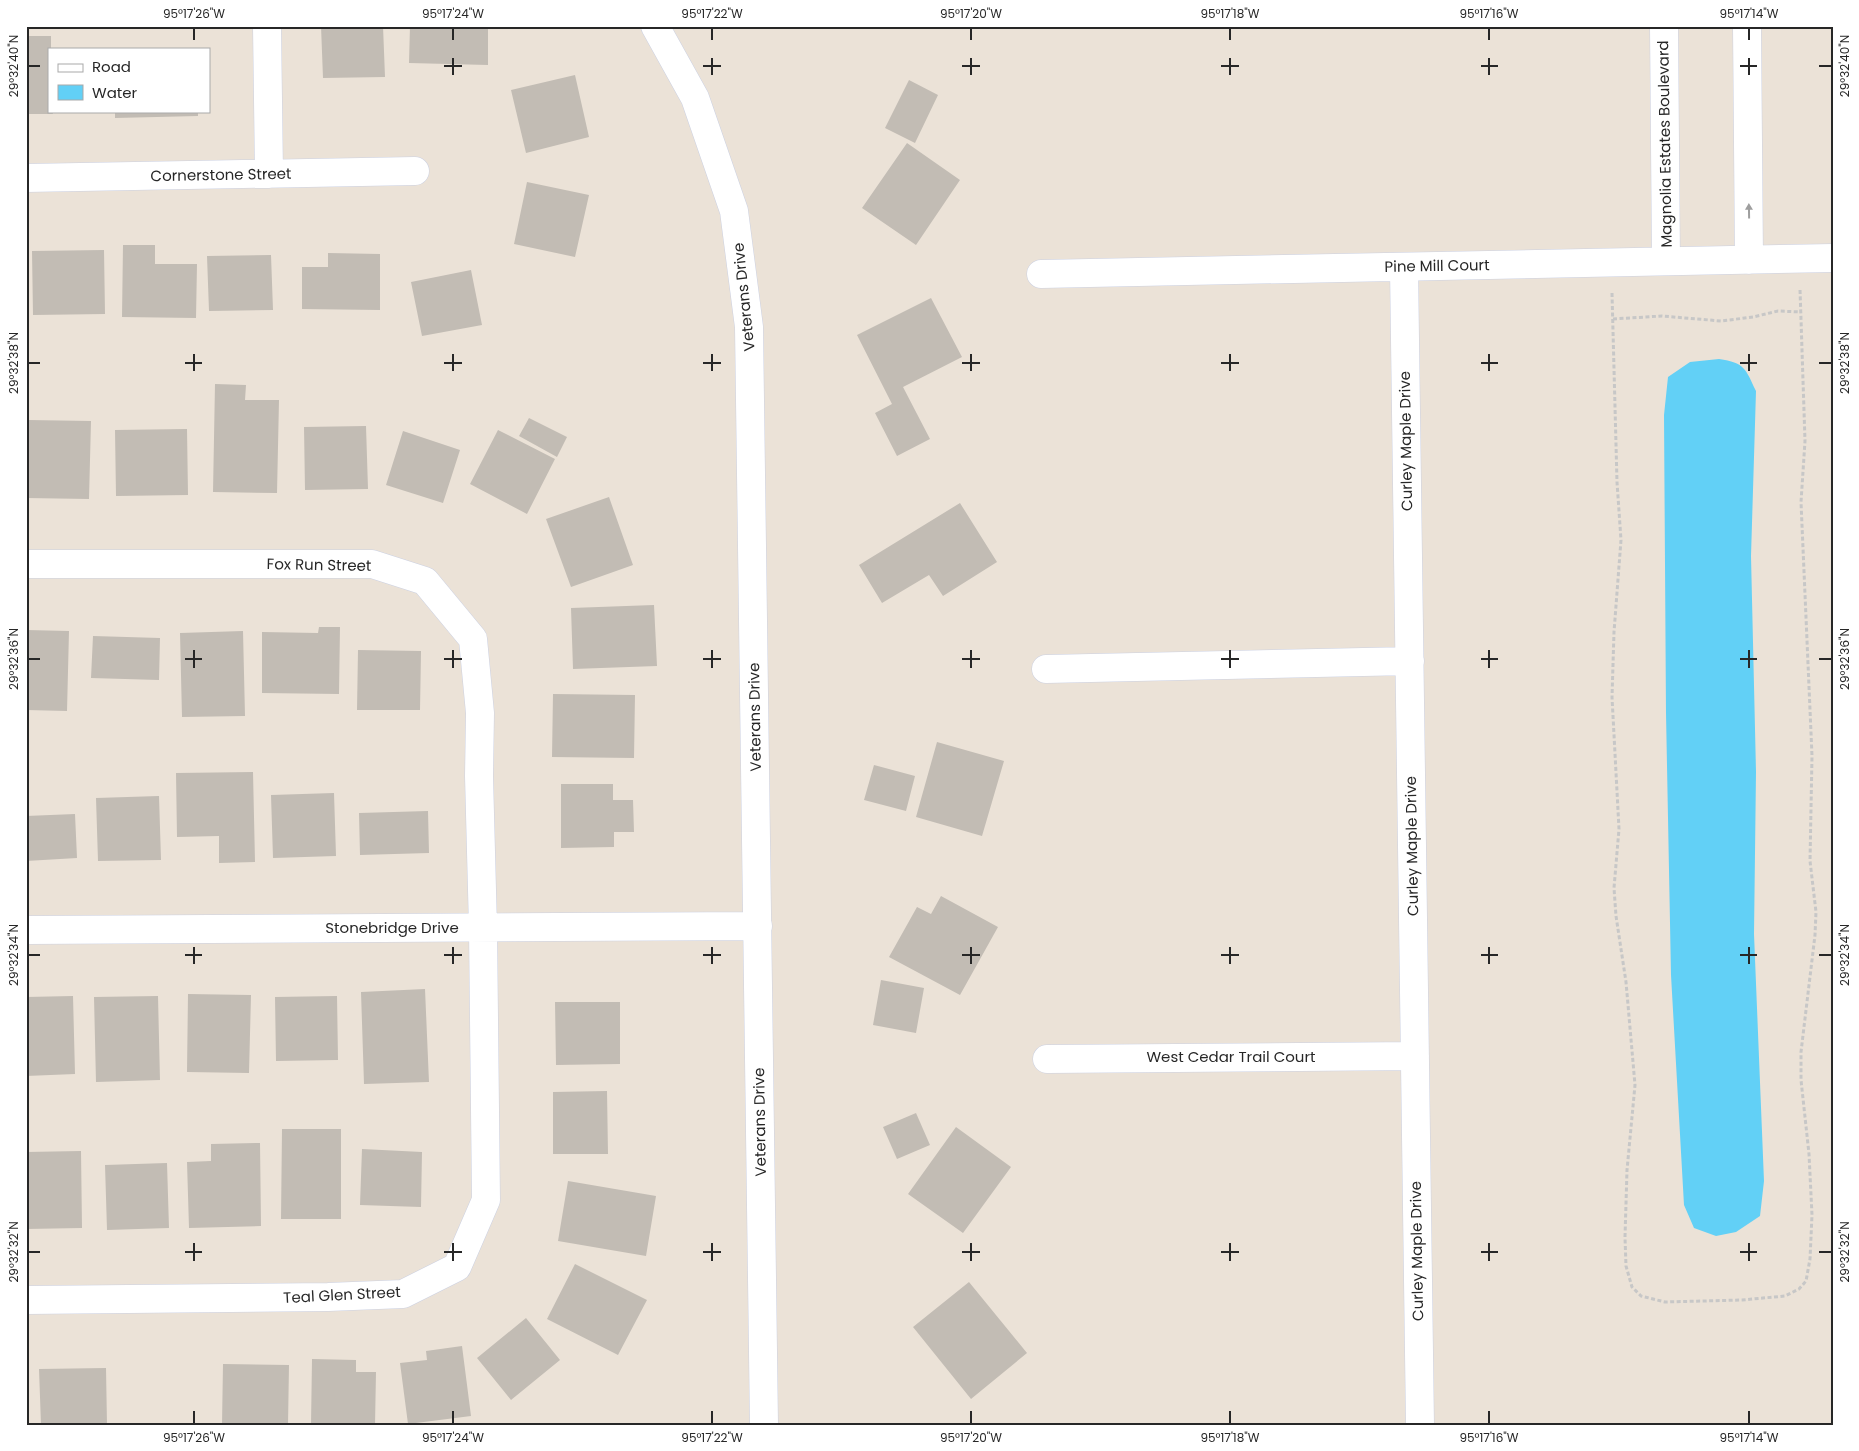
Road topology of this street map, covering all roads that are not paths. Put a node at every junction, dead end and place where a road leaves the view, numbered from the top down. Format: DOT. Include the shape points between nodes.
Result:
graph roads {
  1 [pos="267,26"];
  2 [pos="655,26"];
  3 [pos="1664,26"];
  4 [pos="1746,26"];
  5 [pos="416,171"];
  6 [pos="269,174"];
  7 [pos="26,178"];
  8 [pos="1833,258"];
  9 [pos="1749,260"];
  10 [pos="1666,261"];
  11 [pos="1404,267"];
  12 [pos="1042,274"];
  13 [pos="26,564"];
  14 [pos="1410,661"];
  15 [pos="1046,669"];
  16 [pos="758,926"];
  17 [pos="483,928"];
  18 [pos="26,930"];
  19 [pos="1415,1056"];
  20 [pos="1047,1059"];
  21 [pos="26,1300"];
  22 [pos="764,1425"];
  23 [pos="1420,1425"];
  1 -- 6 [label="street"];
  2 -- 16 [label="street, Veterans Drive" via="695,98 734,211 750,327"];
  3 -- 10 [label="street, Magnolia Estates Boulevard"];
  9 -- 4 [label="street, one-way"];
  5 -- 6 [label="street, Cornerstone Street"];
  6 -- 7 [label="street, Cornerstone Street"];
  8 -- 9 [label="street, Pine Mill Court"];
  9 -- 10 [label="street, Pine Mill Court"];
  10 -- 11 [label="street, Pine Mill Court"];
  11 -- 12 [label="street, Pine Mill Court"];
  11 -- 14 [label="street, Curley Maple Drive"];
  13 -- 17 [label="street, Fox Run Street" via="372,564 425,581 473,639 480,713"];
  14 -- 15 [label="street"];
  14 -- 19 [label="street, Curley Maple Drive"];
  16 -- 17 [label="street, Stonebridge Drive"];
  16 -- 22 [label="street, Veterans Drive"];
  17 -- 18 [label="street, Stonebridge Drive"];
  17 -- 21 [label="street, Teal Glen Street" via="486,1200 456,1267 403,1294"];
  19 -- 20 [label="street, West Cedar Trail Court"];
  19 -- 23 [label="street, Curley Maple Drive"];
}
